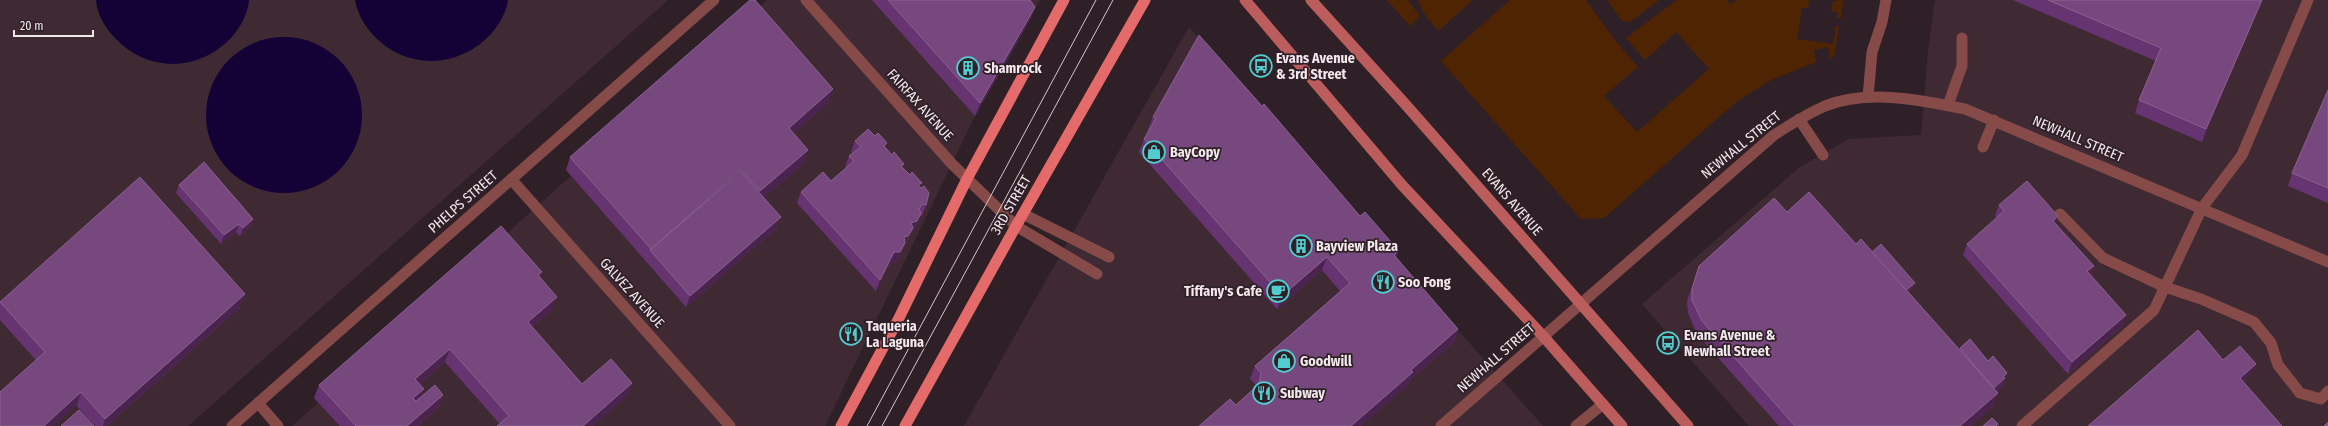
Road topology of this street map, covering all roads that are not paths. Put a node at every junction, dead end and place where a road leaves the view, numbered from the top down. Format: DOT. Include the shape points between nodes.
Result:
graph roads {
  1 [pos="714,0"];
  2 [pos="806,0"];
  3 [pos="1064,0"];
  4 [pos="1145,0"];
  5 [pos="1245,0"];
  6 [pos="1311,0"];
  7 [pos="1886,0"];
  8 [pos="2308,0"];
  9 [pos="1962,38"];
  10 [pos="1868,97"];
  11 [pos="1948,105"];
  12 [pos="1799,119"];
  13 [pos="1994,120"];
  14 [pos="1983,147"];
  15 [pos="1823,155"];
  16 [pos="511,179"];
  17 [pos="967,179"];
  18 [pos="2202,208"];
  19 [pos="1023,214"];
  20 [pos="2060,214"];
  21 [pos="1016,226"];
  22 [pos="1109,258"];
  23 [pos="2328,262"];
  24 [pos="1098,274"];
  25 [pos="2165,287"];
  26 [pos="1581,302"];
  27 [pos="1543,336"];
  28 [pos="2328,390"];
  29 [pos="258,403"];
  30 [pos="1603,404"];
  31 [pos="232,426"];
  32 [pos="278,426"];
  33 [pos="730,426"];
  34 [pos="841,426"];
  35 [pos="905,426"];
  36 [pos="1441,426"];
  37 [pos="1576,426"];
  38 [pos="1622,426"];
  39 [pos="1688,426"];
  40 [pos="2022,426"];
  1 -- 16 [label="street, PHELPS STREET"];
  2 -- 17 [label="street, FAIRFAX AVENUE"];
  3 -- 17 [label="main road"];
  4 -- 19 [label="main road, 3RD STREET"];
  5 -- 27 [label="main road" via="1402,185"];
  6 -- 26 [label="main road, EVANS AVENUE"];
  7 -- 10 [label="street" via="1872,52"];
  8 -- 18 [label="street" via="2242,154"];
  9 -- 11 [label="street" via="1962,66"];
  10 -- 11 [label="street, NEWHALL STREET"];
  10 -- 12 [label="street, NEWHALL STREET" via="1827,106"];
  11 -- 13 [label="street, NEWHALL STREET"];
  12 -- 15 [label="street"];
  12 -- 26 [label="street, NEWHALL STREET" via="1748,155"];
  13 -- 14 [label="street"];
  13 -- 18 [label="street, NEWHALL STREET"];
  16 -- 29 [label="street, PHELPS STREET"];
  16 -- 33 [label="street, GALVEZ AVENUE"];
  17 -- 21 [label="street, FAIRFAX AVENUE"];
  17 -- 34 [label="main road" via="899,318"];
  18 -- 23 [label="street, NEWHALL STREET"];
  18 -- 25 [label="street"];
  19 -- 21 [label="main road, 3RD STREET"];
  19 -- 22 [label="street"];
  20 -- 25 [label="street" via="2103,258"];
  21 -- 24 [label="street, FAIRFAX AVENUE"];
  21 -- 35 [label="main road, 3RD STREET"];
  25 -- 28 [label="street" via="2201,299 2254,322 2271,343 2278,365 2300,393 2321,399"];
  25 -- 40 [label="street" via="2154,310"];
  26 -- 27 [label="street, NEWHALL STREET"];
  26 -- 39 [label="main road, EVANS AVENUE"];
  27 -- 30 [label="main road"];
  27 -- 36 [label="street, NEWHALL STREET"];
  29 -- 31 [label="street, PHELPS STREET"];
  29 -- 32 [label="street"];
  30 -- 37 [label="street"];
  30 -- 38 [label="main road"];
}
